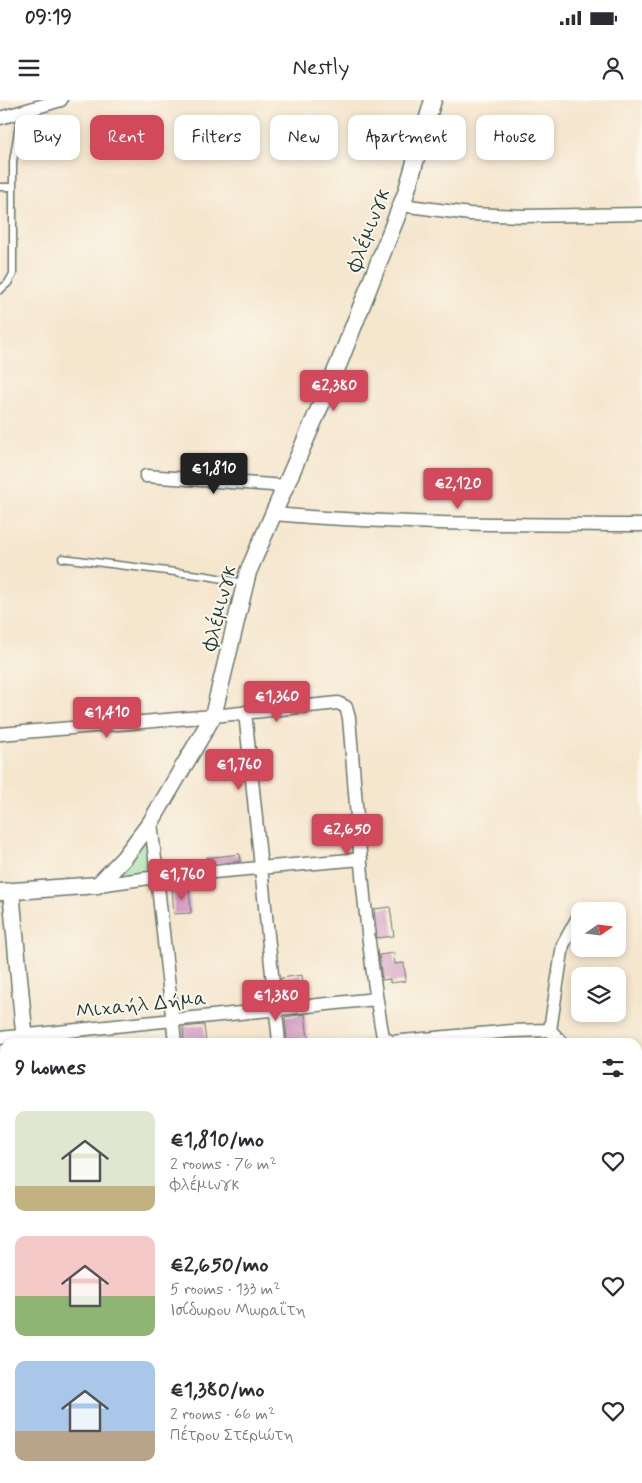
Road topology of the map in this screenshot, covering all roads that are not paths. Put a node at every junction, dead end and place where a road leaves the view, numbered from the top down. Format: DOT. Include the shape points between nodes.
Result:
graph roads {
  1 [pos="61,100"];
  2 [pos="433,100"];
  3 [pos="21,112"];
  4 [pos="0,118"];
  5 [pos="0,187"];
  6 [pos="13,187"];
  7 [pos="401,205"];
  8 [pos="642,214"];
  9 [pos="0,290"];
  10 [pos="146,476"];
  11 [pos="285,486"];
  12 [pos="274,514"];
  13 [pos="642,525"];
  14 [pos="62,558"];
  15 [pos="245,583"];
  16 [pos="245,712"];
  17 [pos="212,716"];
  18 [pos="0,734"];
  19 [pos="151,822"];
  20 [pos="361,859"];
  21 [pos="261,868"];
  22 [pos="157,877"];
  23 [pos="98,884"];
  24 [pos="6,892"];
  25 [pos="571,930"];
  26 [pos="376,1000"];
  27 [pos="276,1009"];
  28 [pos="172,1020"];
  29 [pos="550,1030"];
  30 [pos="25,1038"];
  31 [pos="33,1038"];
  32 [pos="174,1038"];
  33 [pos="279,1038"];
  34 [pos="385,1038"];
  35 [pos="435,1038"];
  36 [pos="558,1038"];
  1 -- 3 [label="street"];
  2 -- 7 [label="street, Φλέμινγκ"];
  3 -- 4 [label="street"];
  3 -- 6 [label="lane" via="13,162"];
  5 -- 6 [label="lane"];
  6 -- 9 [label="lane" via="13,274"];
  7 -- 8 [label="street" via="470,214 523,216"];
  7 -- 11 [label="street, Φλέμινγκ" via="339,363"];
  10 -- 11 [label="street"];
  11 -- 12 [label="street, Φλέμινγκ"];
  12 -- 13 [label="street" via="344,520"];
  12 -- 15 [label="street, Φλέμινγκ"];
  14 -- 15 [label="lane"];
  15 -- 17 [label="street, Φλέμινγκ"];
  16 -- 17 [label="street"];
  16 -- 20 [label="street" via="338,703 346,707"];
  16 -- 21 [label="street"];
  17 -- 18 [label="street"];
  17 -- 19 [label="street, Φλέμινγκ"];
  19 -- 22 [label="street"];
  19 -- 23 [label="street, Φλέμινγκ" via="124,858"];
  20 -- 21 [label="street"];
  20 -- 26 [label="street"];
  21 -- 22 [label="street"];
  21 -- 27 [label="street"];
  22 -- 23 [label="street"];
  22 -- 28 [label="street"];
  23 -- 24 [label="street"];
  24 -- 30 [label="street"];
  25 -- 29 [label="street" via="563,945"];
  26 -- 27 [label="street, Μιχαήλ Δήμα"];
  26 -- 34 [label="street"];
  27 -- 28 [label="street, Μιχαήλ Δήμα"];
  27 -- 33 [label="street"];
  28 -- 31 [label="street, Μιχαήλ Δήμα"];
  28 -- 32 [label="street"];
  29 -- 35 [label="street"];
  29 -- 36 [label="street"];
}
